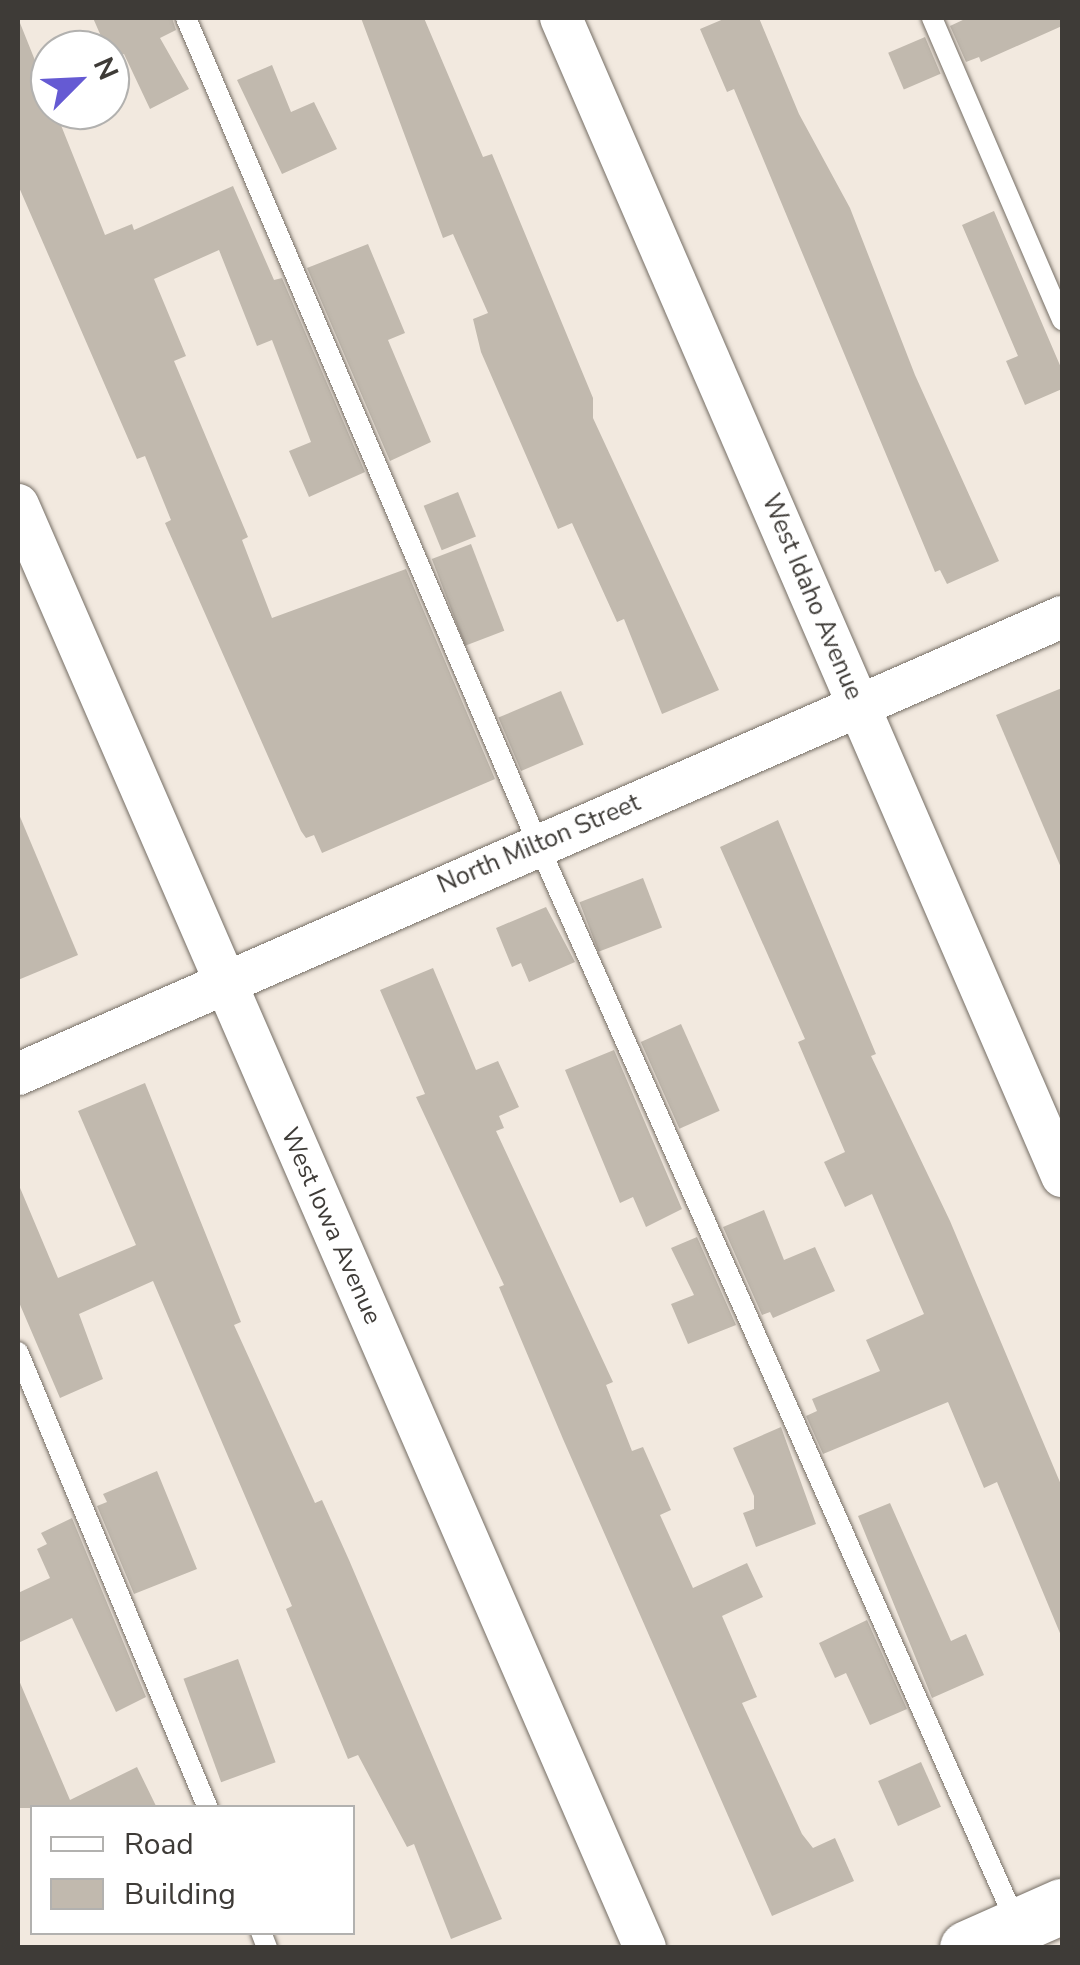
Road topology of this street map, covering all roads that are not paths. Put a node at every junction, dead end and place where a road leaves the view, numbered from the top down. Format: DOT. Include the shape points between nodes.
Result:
graph roads {
  1 [pos="186,18"];
  2 [pos="561,18"];
  3 [pos="932,18"];
  4 [pos="1062,320"];
  5 [pos="18,505"];
  6 [pos="1062,617"];
  7 [pos="859,706"];
  8 [pos="538,844"];
  9 [pos="224,979"];
  10 [pos="18,1074"];
  11 [pos="1062,1176"];
  12 [pos="18,1352"];
  13 [pos="207,1805"];
  14 [pos="1040,1916"];
  15 [pos="645,1948"];
  16 [pos="967,1948"];
  1 -- 8 [label="lane"];
  2 -- 7 [label="street, West Idaho Avenue"];
  3 -- 4 [label="lane"];
  5 -- 9 [label="street, West Iowa Avenue"];
  6 -- 7 [label="street, North Milton Street"];
  7 -- 8 [label="street, North Milton Street"];
  7 -- 11 [label="street, West Idaho Avenue"];
  8 -- 9 [label="street, North Milton Street"];
  8 -- 14 [label="lane"];
  9 -- 10 [label="street, North Milton Street"];
  9 -- 15 [label="street, West Iowa Avenue"];
  12 -- 13 [label="lane"];
  14 -- 16 [label="street"];
}
